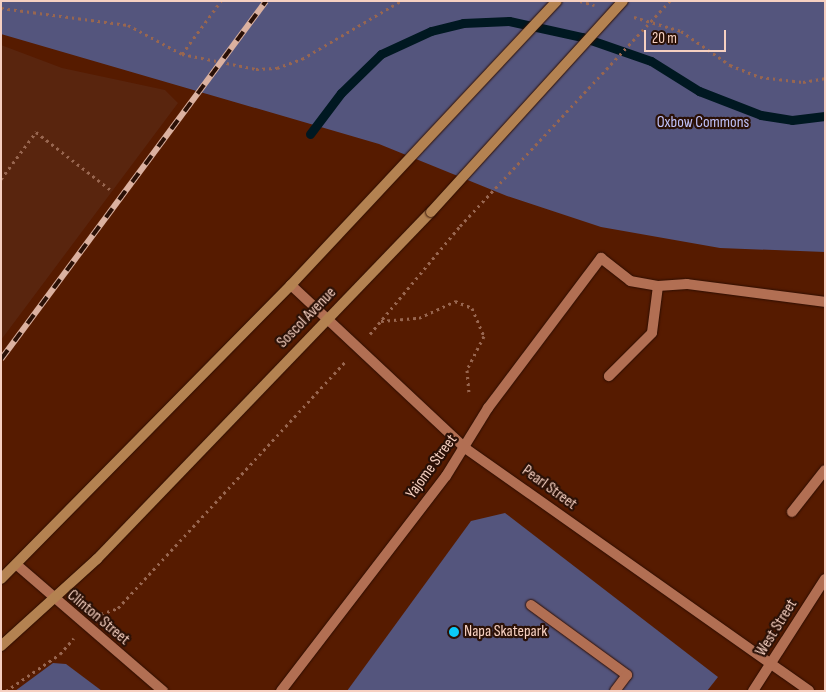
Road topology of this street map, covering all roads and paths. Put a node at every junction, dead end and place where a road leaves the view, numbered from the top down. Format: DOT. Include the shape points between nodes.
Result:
graph roads {
  1 [pos="221,1"];
  2 [pos="401,1"];
  3 [pos="557,1"];
  4 [pos="623,1"];
  5 [pos="670,1"];
  6 [pos="1,8"];
  7 [pos="681,31"];
  8 [pos="182,54"];
  9 [pos="825,78"];
  10 [pos="1,179"];
  11 [pos="112,191"];
  12 [pos="291,285"];
  13 [pos="658,286"];
  14 [pos="823,303"];
  15 [pos="327,319"];
  16 [pos="335,373"];
  17 [pos="609,376"];
  18 [pos="469,392"];
  19 [pos="466,448"];
  20 [pos="825,470"];
  21 [pos="792,512"];
  22 [pos="17,565"];
  23 [pos="1,579"];
  24 [pos="825,579"];
  25 [pos="54,600"];
  26 [pos="531,605"];
  27 [pos="108,608"];
  28 [pos="73,639"];
  29 [pos="1,646"];
  30 [pos="772,666"];
  31 [pos="6,691"];
  32 [pos="163,691"];
  33 [pos="281,691"];
  34 [pos="616,691"];
  35 [pos="753,691"];
  36 [pos="809,691"];
  1 -- 8 [label="path"];
  2 -- 8 [label="path" via="302,59 277,68 256,69"];
  3 -- 12 [label="main road"];
  4 -- 15 [label="main road, Soscol Avenue, bridge" via="431,212"];
  5 -- 18 [label="path, bridge" via="460,226 380,321 419,318 455,301 472,308 484,336 467,370"];
  6 -- 8 [label="path" via="128,25"];
  7 -- 9 [label="path" via="730,65 760,77 803,82"];
  10 -- 11 [label="path" via="36,132"];
  12 -- 15 [label="street, Pearl Street"];
  12 -- 22 [label="main road"];
  13 -- 14 [label="street" via="687,284"];
  13 -- 17 [label="street" via="652,333"];
  13 -- 19 [label="street, Yajome Street" via="630,281 601,258 488,408"];
  15 -- 19 [label="street, Pearl Street"];
  15 -- 25 [label="main road, Soscol Avenue"];
  16 -- 27 [label="path" via="118,608"];
  19 -- 30 [label="street, Pearl Street"];
  19 -- 33 [label="street, Yajome Street"];
  20 -- 21 [label="street"];
  22 -- 23 [label="main road"];
  22 -- 25 [label="street, Clinton Street"];
  24 -- 30 [label="street, West Street"];
  25 -- 29 [label="main road, Soscol Avenue"];
  25 -- 32 [label="street, Clinton Street"];
  26 -- 34 [label="street" via="627,675"];
  28 -- 31 [label="path" via="60,654"];
  30 -- 35 [label="street, West Street"];
  30 -- 36 [label="street, Pearl Street"];
}
